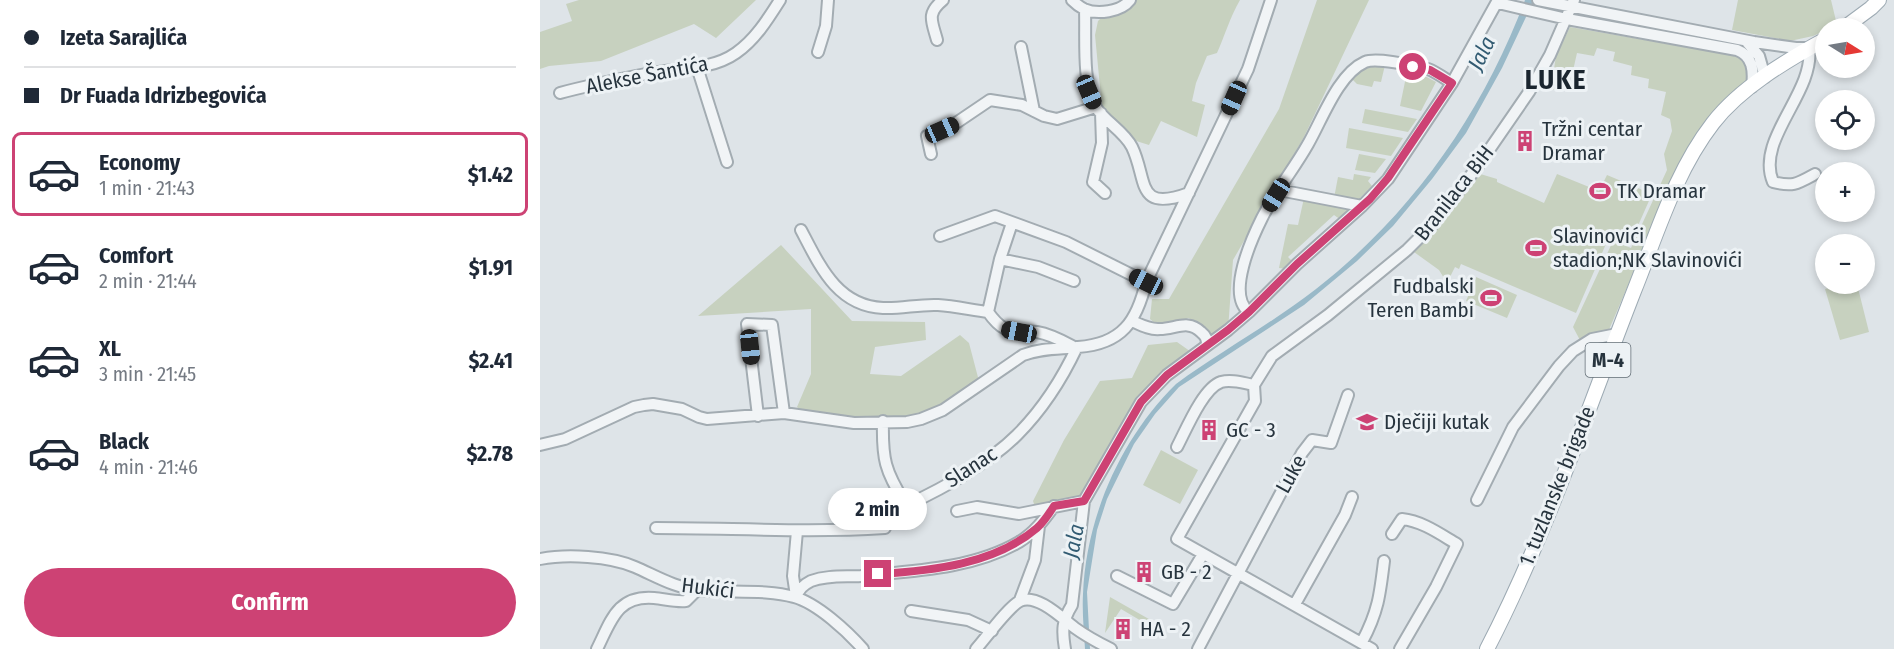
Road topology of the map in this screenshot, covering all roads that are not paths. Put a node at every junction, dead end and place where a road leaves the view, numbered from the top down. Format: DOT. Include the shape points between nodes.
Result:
graph roads {
  1 [pos="780,0"];
  2 [pos="828,0"];
  3 [pos="943,0"];
  4 [pos="1072,0"];
  5 [pos="1130,0"];
  6 [pos="1271,0"];
  7 [pos="1879,0"];
  8 [pos="1543,1"];
  9 [pos="1502,3"];
  10 [pos="1570,9"];
  11 [pos="1085,10"];
  12 [pos="1858,18"];
  13 [pos="937,40"];
  14 [pos="1745,41"];
  15 [pos="1815,45"];
  16 [pos="1021,47"];
  17 [pos="1809,48"];
  18 [pos="818,52"];
  19 [pos="697,67"];
  20 [pos="1766,77"];
  21 [pos="1452,83"];
  22 [pos="1752,87"];
  23 [pos="560,93"];
  24 [pos="1098,110"];
  25 [pos="1034,111"];
  26 [pos="931,154"];
  27 [pos="728,162"];
  28 [pos="1815,174"];
  29 [pos="1279,190"];
  30 [pos="1105,193"];
  31 [pos="1189,193"];
  32 [pos="1362,206"];
  33 [pos="1012,223"];
  34 [pos="801,230"];
  35 [pos="940,236"];
  36 [pos="1000,259"];
  37 [pos="1074,280"];
  38 [pos="1146,282"];
  39 [pos="988,312"];
  40 [pos="1249,312"];
  41 [pos="1132,321"];
  42 [pos="1617,334"];
  43 [pos="1208,345"];
  44 [pos="1075,347"];
  45 [pos="1254,385"];
  46 [pos="1348,395"];
  47 [pos="784,413"];
  48 [pos="758,416"];
  49 [pos="883,421"];
  50 [pos="540,445"];
  51 [pos="1177,447"];
  52 [pos="1352,497"];
  53 [pos="1477,500"];
  54 [pos="1084,501"];
  55 [pos="1054,506"];
  56 [pos="957,511"];
  57 [pos="1040,526"];
  58 [pos="656,528"];
  59 [pos="885,528"];
  60 [pos="797,531"];
  61 [pos="1392,534"];
  62 [pos="1203,554"];
  63 [pos="540,559"];
  64 [pos="1384,561"];
  65 [pos="1239,572"];
  66 [pos="1118,576"];
  67 [pos="697,590"];
  68 [pos="796,597"];
  69 [pos="1020,600"];
  70 [pos="1295,604"];
  71 [pos="911,611"];
  72 [pos="1064,617"];
  73 [pos="992,631"];
  74 [pos="1362,642"];
  75 [pos="597,649"];
  76 [pos="863,649"];
  77 [pos="976,649"];
  78 [pos="1065,649"];
  79 [pos="1111,649"];
  80 [pos="1198,649"];
  81 [pos="1372,649"];
  82 [pos="1400,649"];
  83 [pos="1487,649"];
  1 -- 19 [label="street, Alekse Šantića" via="745,46 723,60"];
  2 -- 18 [label="street"];
  3 -- 13 [label="street" via="931,16"];
  4 -- 11 [label="street"];
  5 -- 11 [label="street" via="1107,12"];
  6 -- 31 [label="street" via="1248,69"];
  7 -- 12 [label="main road"];
  8 -- 10 [label="street"];
  9 -- 10 [label="street" via="1543,13"];
  9 -- 21 [label="street"];
  10 -- 14 [label="street"];
  10 -- 22 [label="street" via="1737,50 1752,65"];
  10 -- 45 [label="street, Branilaca BiH" via="1529,92 1433,224 1328,315 1272,356"];
  11 -- 24 [label="street" via="1089,92"];
  14 -- 17 [label="street"];
  14 -- 20 [label="street" via="1759,56"];
  15 -- 17 [label="main road, 1. tuzlanske brigade / M-4"];
  16 -- 25 [label="street"];
  17 -- 20 [label="main road, 1. tuzlanske brigade / M-4"];
  17 -- 28 [label="street" via="1806,71 1770,154 1768,171 1773,182 1784,185 1794,185"];
  19 -- 23 [label="street, Alekse Šantića"];
  19 -- 27 [label="street"];
  20 -- 22 [label="main road, 1. tuzlanske brigade / M-4"];
  21 -- 29 [label="street" via="1430,70 1384,61 1369,60 1357,66 1338,90"];
  21 -- 32 [label="street" via="1388,178"];
  22 -- 42 [label="main road, 1. tuzlanske brigade / M-4" via="1713,123 1679,179"];
  24 -- 25 [label="street" via="1057,119"];
  24 -- 30 [label="street" via="1102,143 1094,182"];
  24 -- 31 [label="street" via="1132,148 1143,186 1155,199"];
  25 -- 26 [label="street" via="990,100 956,123 927,136"];
  29 -- 32 [label="street"];
  29 -- 40 [label="street" via="1262,219 1241,274 1240,299"];
  31 -- 38 [label="street"];
  32 -- 40 [label="street"];
  33 -- 35 [label="street" via="989,217"];
  33 -- 36 [label="street"];
  33 -- 38 [label="street" via="1066,242"];
  34 -- 39 [label="street" via="826,276 845,296 862,305 939,305"];
  36 -- 37 [label="street"];
  36 -- 39 [label="street"];
  38 -- 41 [label="street"];
  39 -- 44 [label="street" via="1004,329 1046,334"];
  40 -- 43 [label="street"];
  41 -- 43 [label="street" via="1148,328 1192,326 1208,340"];
  41 -- 44 [label="street" via="1109,340"];
  42 -- 53 [label="street" via="1592,339 1572,351 1558,366 1513,427"];
  42 -- 83 [label="main road, 1. tuzlanske brigade / M-4" via="1544,524"];
  43 -- 54 [label="street" via="1167,375 1141,402"];
  44 -- 49 [label="street" via="1023,355 932,416 907,422"];
  44 -- 49 [label="street, Slanac" via="1069,365 1049,396 1017,435 959,478 909,504 886,468"];
  45 -- 51 [label="street" via="1235,381 1211,388"];
  45 -- 62 [label="street, Branilaca BiH" via="1255,401 1177,538"];
  46 -- 65 [label="street, Luke" via="1331,443 1312,440 1302,453"];
  47 -- 48 [label="street"];
  47 -- 48 [label="street" via="772,325 747,324"];
  47 -- 49 [label="street" via="854,423"];
  48 -- 50 [label="street" via="707,419 682,409 644,405 565,439"];
  52 -- 70 [label="street"];
  54 -- 55 [label="street, Slanac"];
  54 -- 72 [label="street" via="1072,605"];
  55 -- 56 [label="street, Slanac" via="1019,514 977,507"];
  55 -- 57 [label="street"];
  57 -- 68 [label="street" via="1019,542 992,554 909,572 831,576 811,581 800,588"];
  57 -- 69 [label="street" via="1035,560"];
  58 -- 60 [label="street"];
  59 -- 60 [label="street"];
  60 -- 68 [label="street" via="793,576"];
  61 -- 82 [label="street" via="1402,519 1409,519 1457,544"];
  62 -- 65 [label="street"];
  62 -- 66 [label="street" via="1173,604"];
  63 -- 67 [label="street, Hukići" via="574,556 610,561"];
  64 -- 74 [label="street" via="1375,618"];
  65 -- 70 [label="street"];
  65 -- 80 [label="street"];
  67 -- 68 [label="street, Hukići"];
  67 -- 75 [label="street" via="686,601 634,598 620,607"];
  68 -- 76 [label="street, Hukići" via="821,611"];
  69 -- 72 [label="street" via="1041,604"];
  69 -- 73 [label="street"];
  70 -- 74 [label="street"];
  71 -- 73 [label="street" via="968,620"];
  72 -- 78 [label="street"];
  72 -- 79 [label="street" via="1074,628"];
  73 -- 77 [label="street"];
  74 -- 81 [label="street"];
}
